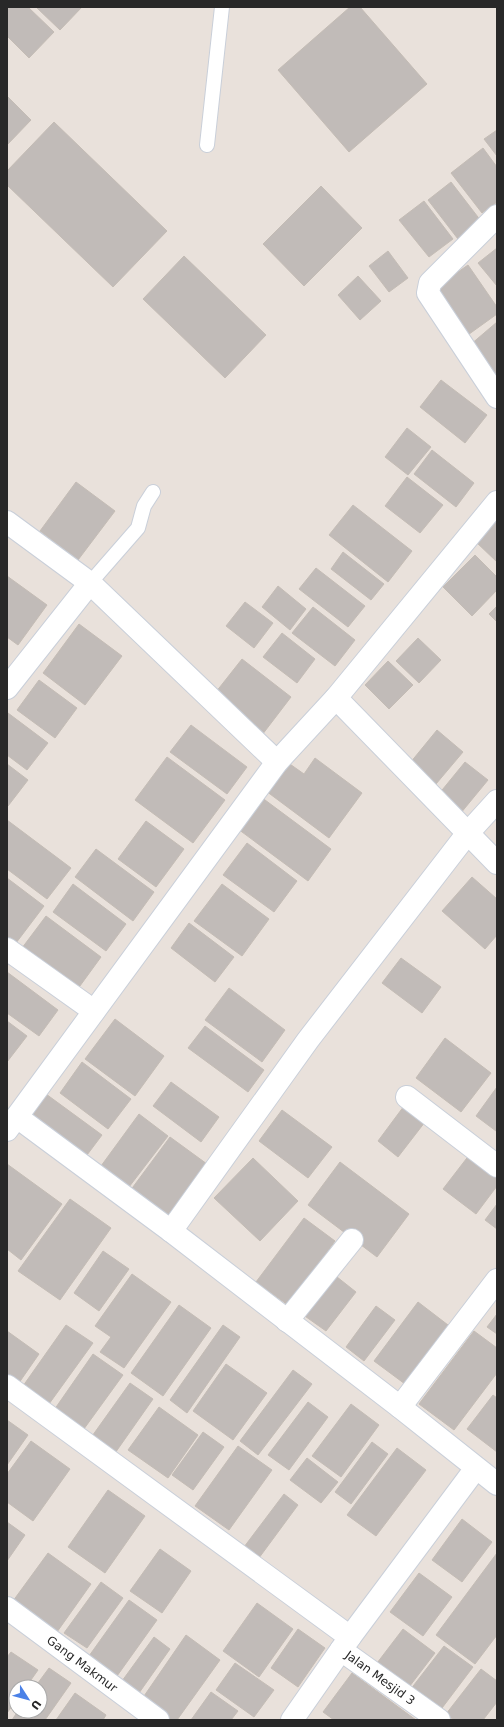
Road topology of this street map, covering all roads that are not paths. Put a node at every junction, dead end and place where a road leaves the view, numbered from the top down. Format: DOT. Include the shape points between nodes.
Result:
graph roads {
  1 [pos="222,7"];
  2 [pos="207,145"];
  3 [pos="497,216"];
  4 [pos="497,397"];
  5 [pos="153,492"];
  6 [pos="497,502"];
  7 [pos="7,522"];
  8 [pos="90,583"];
  9 [pos="7,688"];
  10 [pos="336,698"];
  11 [pos="277,762"];
  12 [pos="497,801"];
  13 [pos="467,834"];
  14 [pos="497,863"];
  15 [pos="7,949"];
  16 [pos="94,1011"];
  17 [pos="406,1097"];
  18 [pos="12,1123"];
  19 [pos="497,1166"];
  20 [pos="171,1231"];
  21 [pos="352,1240"];
  22 [pos="497,1280"];
  23 [pos="287,1322"];
  24 [pos="7,1386"];
  25 [pos="400,1407"];
  26 [pos="476,1468"];
  27 [pos="497,1484"];
  28 [pos="7,1608"];
  29 [pos="346,1643"];
  30 [pos="158,1720"];
  31 [pos="292,1720"];
  32 [pos="439,1720"];
  1 -- 2 [label="lane"];
  3 -- 4 [label="street" via="430,282 428,293"];
  5 -- 8 [label="lane" via="144,506 138,528"];
  6 -- 10 [label="street"];
  7 -- 8 [label="street"];
  8 -- 9 [label="street"];
  8 -- 11 [label="street"];
  10 -- 11 [label="street"];
  10 -- 13 [label="street"];
  11 -- 16 [label="street"];
  12 -- 13 [label="street"];
  13 -- 14 [label="street"];
  13 -- 20 [label="street" via="308,1040"];
  15 -- 16 [label="street"];
  16 -- 18 [label="street"];
  17 -- 19 [label="street"];
  18 -- 20 [label="street"];
  20 -- 23 [label="street"];
  21 -- 23 [label="street"];
  22 -- 25 [label="street"];
  23 -- 25 [label="street"];
  24 -- 29 [label="street, Jalan Mesjid 3"];
  25 -- 26 [label="street"];
  26 -- 27 [label="street"];
  26 -- 29 [label="street"];
  28 -- 30 [label="street, Gang Makmur"];
  29 -- 31 [label="street"];
  29 -- 32 [label="street, Jalan Mesjid 3"];
}
